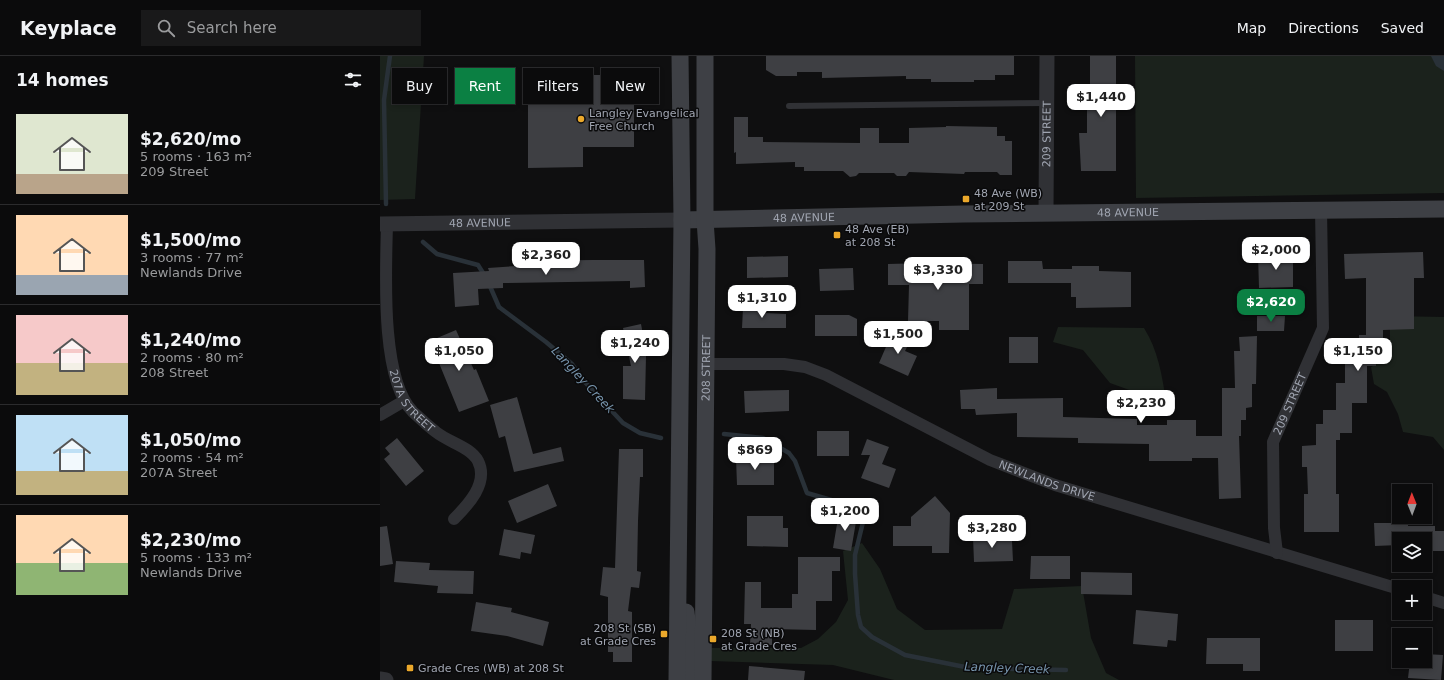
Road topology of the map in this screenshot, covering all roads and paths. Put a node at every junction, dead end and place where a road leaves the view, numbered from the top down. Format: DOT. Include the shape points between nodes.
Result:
graph roads {
  1 [pos="680,56"];
  2 [pos="705,56"];
  3 [pos="1047,56"];
  4 [pos="1047,103"];
  5 [pos="789,106"];
  6 [pos="1444,209"];
  7 [pos="1321,210"];
  8 [pos="1046,212"];
  9 [pos="682,220"];
  10 [pos="705,220"];
  11 [pos="383,224"];
  12 [pos="706,364"];
  13 [pos="404,401"];
  14 [pos="380,415"];
  15 [pos="454,519"];
  16 [pos="677,530"];
  17 [pos="1277,553"];
  18 [pos="1392,587"];
  19 [pos="1432,599"];
  20 [pos="1444,603"];
  21 [pos="380,679"];
  22 [pos="386,680"];
  23 [pos="677,680"];
  24 [pos="689,680"];
  25 [pos="702,680"];
  1 -- 9 [label="main road"];
  2 -- 10 [label="main road, 208 STREET"];
  3 -- 4 [label="street, 209 STREET"];
  4 -- 5 [label="lane"];
  4 -- 8 [label="street, 209 STREET"];
  6 -- 7 [label="main road, 48 AVENUE"];
  7 -- 8 [label="main road, 48 AVENUE"];
  7 -- 17 [label="street, 209 STREET" via="1323,328 1274,442 1274,528"];
  8 -- 10 [label="main road, 48 AVENUE"];
  9 -- 10 [label="main road, 48 AVENUE"];
  9 -- 11 [label="street, 48 AVENUE"];
  9 -- 16 [label="main road"];
  10 -- 12 [label="main road, 208 STREET"];
  11 -- 13 [label="street, 207A STREET" via="387,333 394,372"];
  12 -- 17 [label="street, NEWLANDS DRIVE" via="784,364 805,367 826,375 1005,466 1055,485"];
  12 -- 25 [label="main road, 208 STREET"];
  13 -- 14 [label="street"];
  13 -- 15 [label="street, 207A STREET" via="436,432 472,453 478,462 479,485 467,506"];
  16 -- 23 [label="main road"];
  16 -- 24 [label="main road" via="689,637"];
  17 -- 18 [label="street, NEWLANDS DRIVE"];
  19 -- 20 [label="street"];
  21 -- 22 [label="street"];
}
